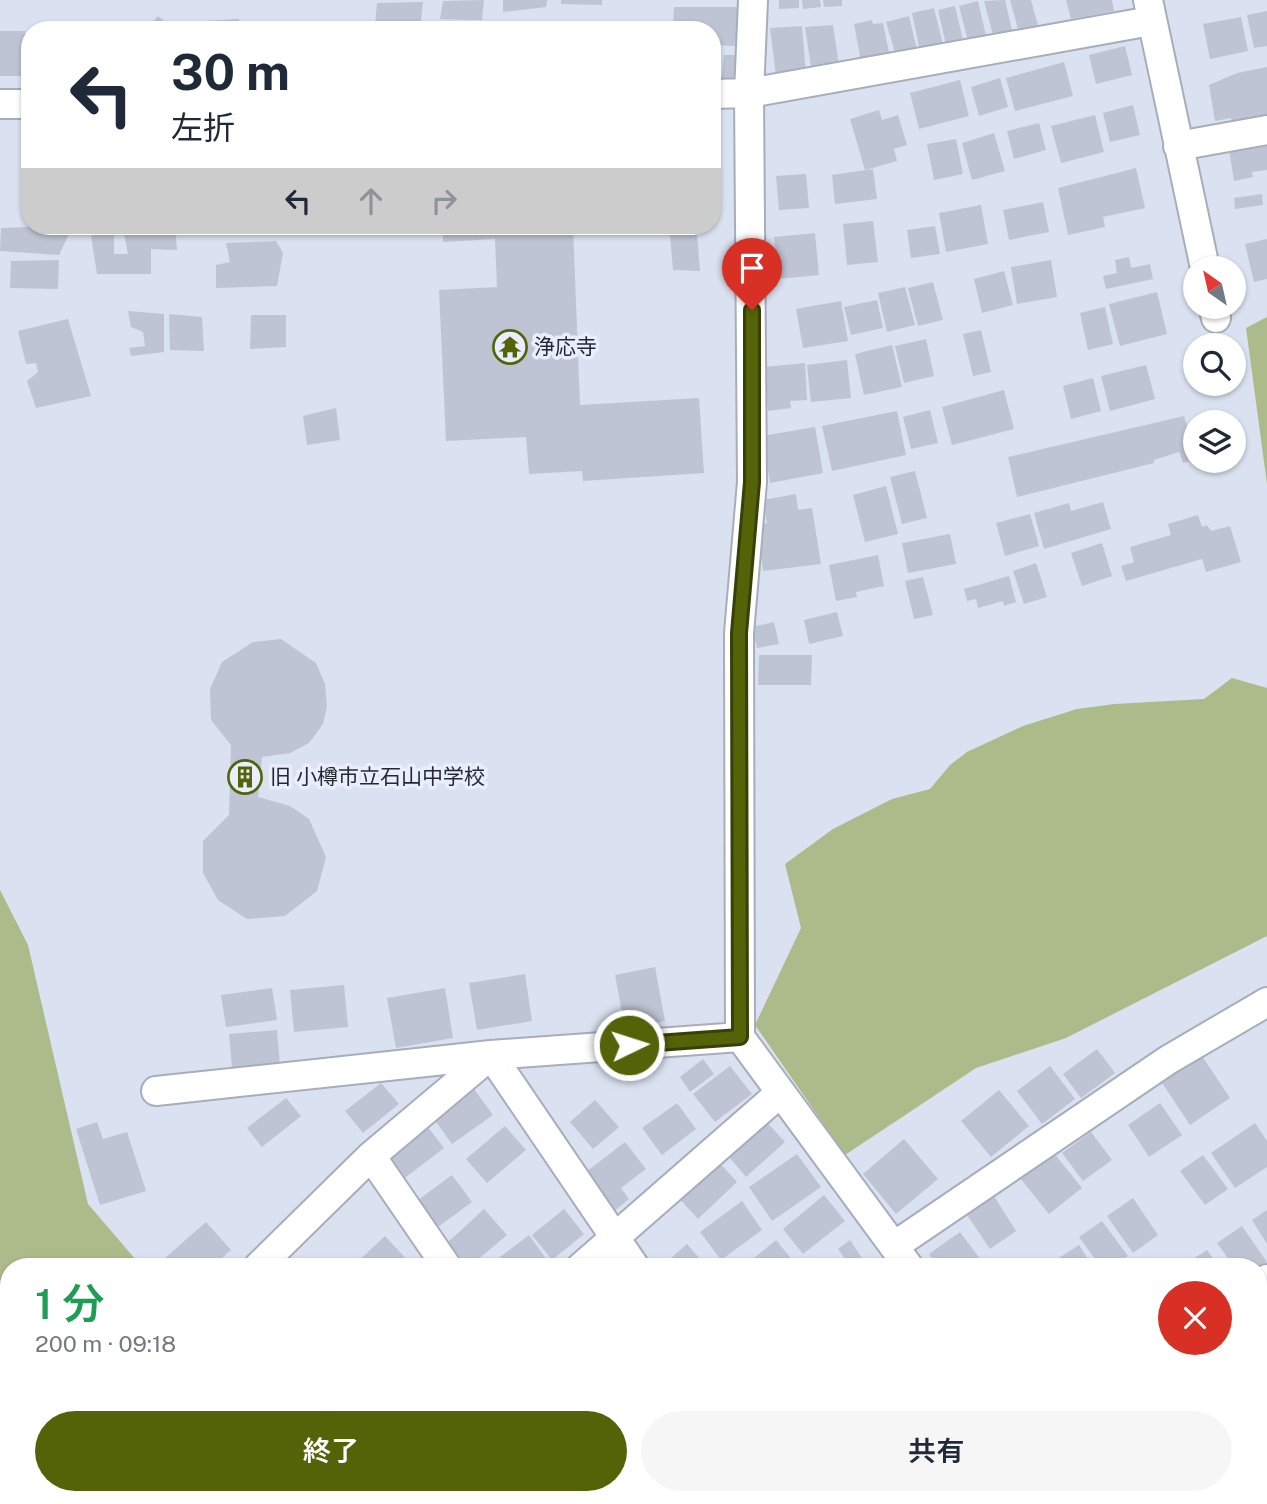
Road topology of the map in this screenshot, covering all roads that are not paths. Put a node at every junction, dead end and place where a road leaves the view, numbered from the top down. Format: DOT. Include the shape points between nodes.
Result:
graph roads {
  1 [pos="753,0"];
  2 [pos="1150,11"];
  3 [pos="721,93"];
  4 [pos="749,93"];
  5 [pos="0,104"];
  6 [pos="21,104"];
  7 [pos="1267,131"];
  8 [pos="1178,146"];
  9 [pos="1202,256"];
  10 [pos="1267,1002"];
  11 [pos="740,1037"];
  12 [pos="491,1055"];
  13 [pos="156,1091"];
  14 [pos="780,1093"];
  15 [pos="371,1156"];
  16 [pos="614,1238"];
  17 [pos="901,1256"];
  18 [pos="267,1258"];
  19 [pos="441,1258"];
  20 [pos="592,1258"];
  21 [pos="628,1258"];
  1 -- 4 [label="street"];
  2 -- 4 [label="street"];
  2 -- 8 [label="street"];
  3 -- 4 [label="street"];
  4 -- 11 [label="street" via="752,468 739,633"];
  5 -- 6 [label="street"];
  7 -- 8 [label="street"];
  8 -- 9 [label="street"];
  10 -- 17 [label="street" via="1168,1060"];
  11 -- 12 [label="street"];
  11 -- 14 [label="street"];
  12 -- 13 [label="street"];
  12 -- 15 [label="street"];
  12 -- 16 [label="street"];
  14 -- 16 [label="street"];
  14 -- 17 [label="street"];
  15 -- 18 [label="street"];
  15 -- 19 [label="street"];
  16 -- 20 [label="street"];
  16 -- 21 [label="street"];
}
